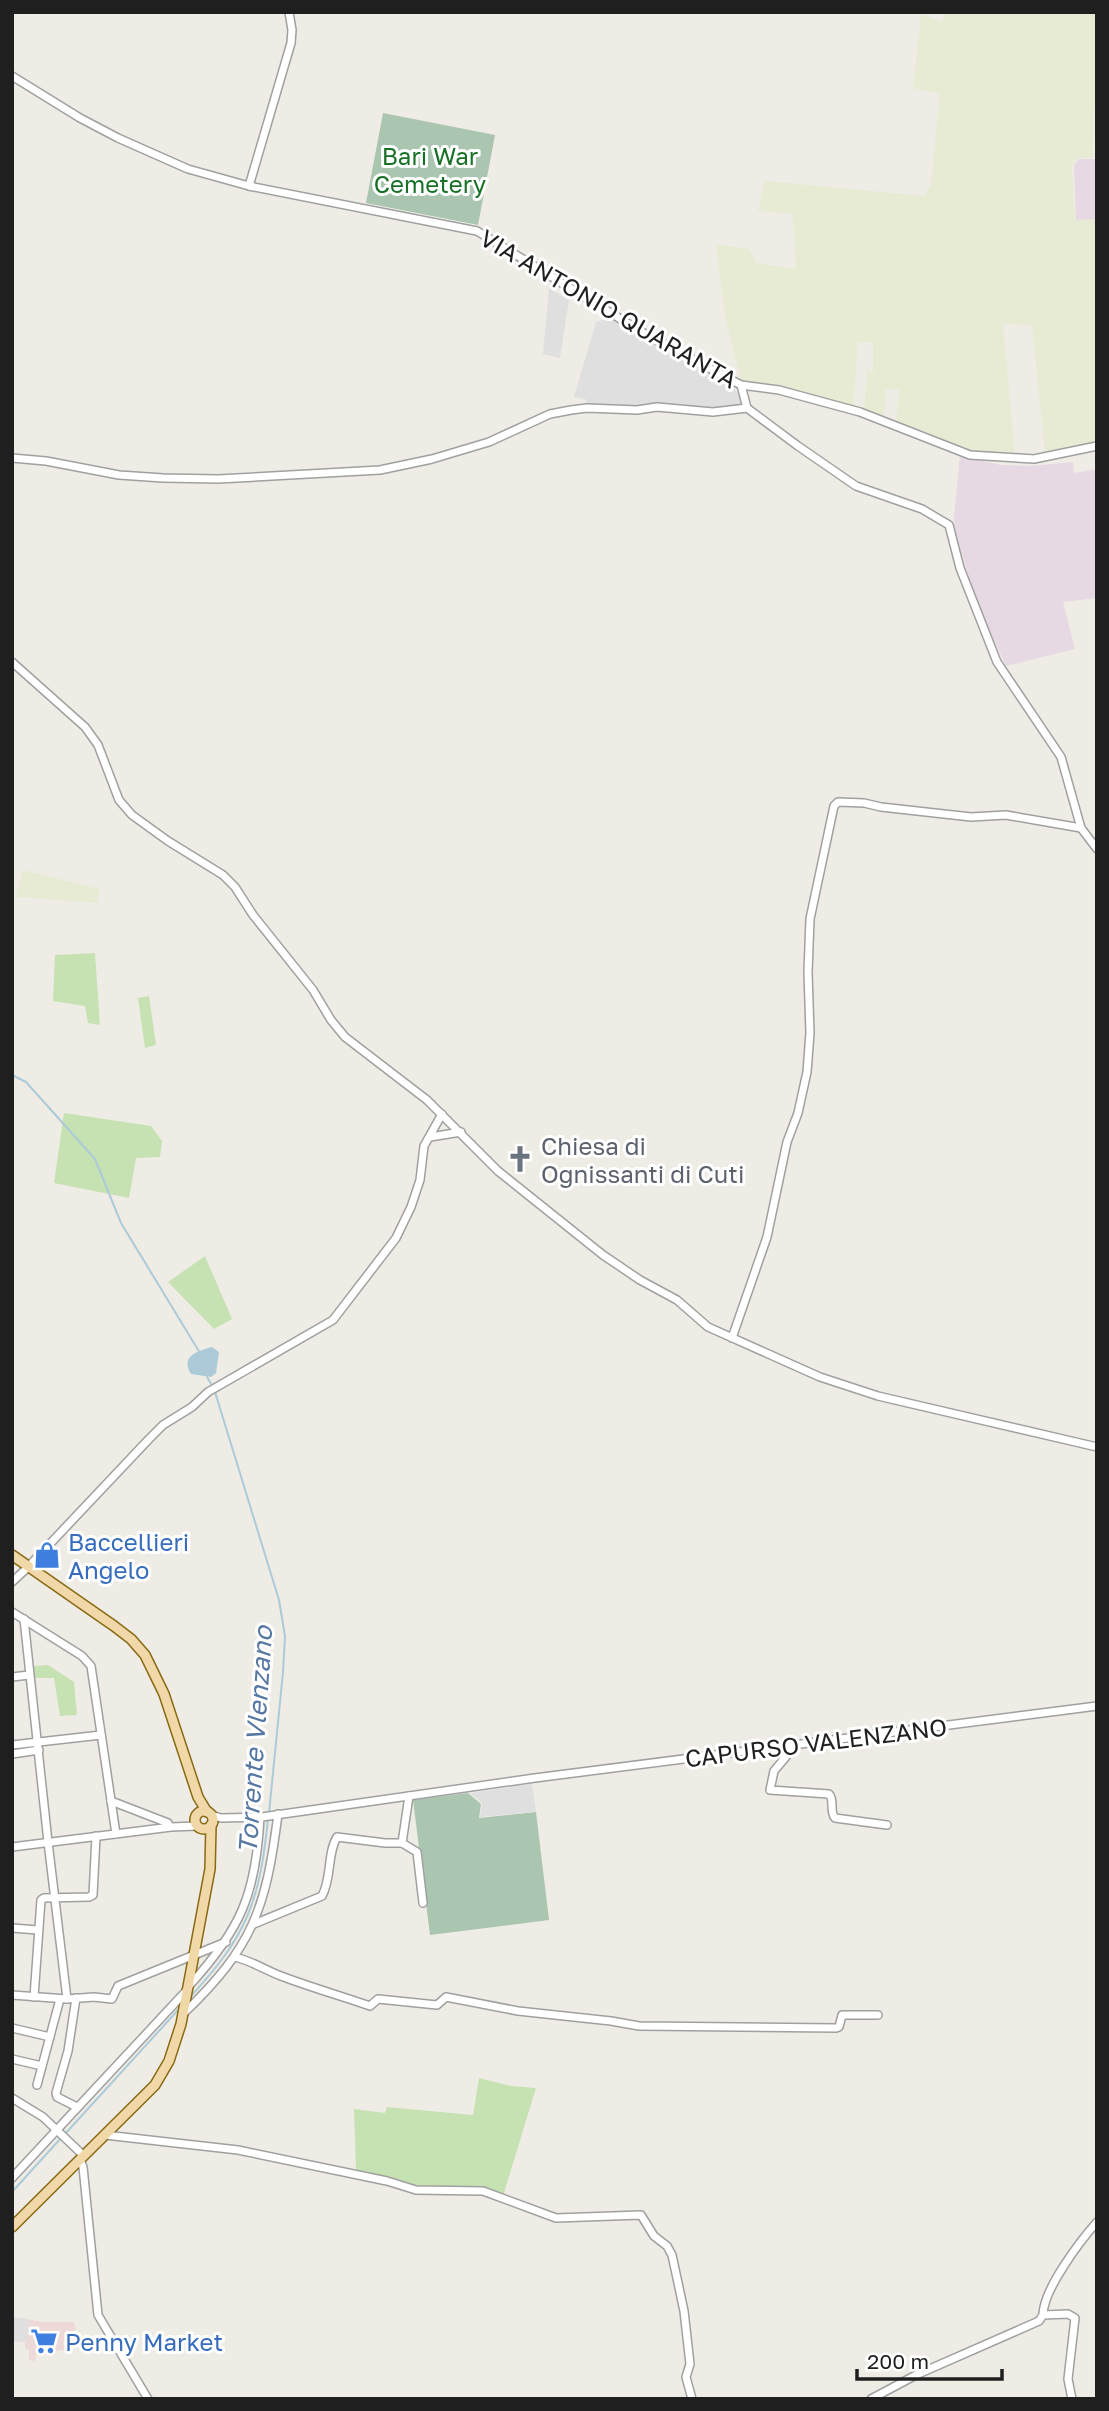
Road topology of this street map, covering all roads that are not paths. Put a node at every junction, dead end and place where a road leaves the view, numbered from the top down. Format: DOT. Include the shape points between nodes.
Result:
graph roads {
  1 [pos="289,12"];
  2 [pos="12,76"];
  3 [pos="249,186"];
  4 [pos="741,385"];
  5 [pos="747,408"];
  6 [pos="1097,446"];
  7 [pos="12,458"];
  8 [pos="12,662"];
  9 [pos="1082,828"];
  10 [pos="1097,849"];
  11 [pos="442,1114"];
  12 [pos="461,1132"];
  13 [pos="429,1138"];
  14 [pos="732,1338"];
  15 [pos="1097,1447"];
  16 [pos="12,1555"];
  17 [pos="12,1561"];
  18 [pos="27,1568"];
  19 [pos="12,1582"];
  20 [pos="12,1612"];
  21 [pos="24,1619"];
  22 [pos="29,1675"];
  23 [pos="12,1677"];
  24 [pos="1097,1706"];
  25 [pos="101,1735"];
  26 [pos="12,1745"];
  27 [pos="796,1745"];
  28 [pos="38,1746"];
  29 [pos="25,1748"];
  30 [pos="12,1754"];
  31 [pos="409,1796"];
  32 [pos="111,1801"];
  33 [pos="277,1814"];
  34 [pos="261,1817"];
  35 [pos="204,1821"];
  36 [pos="887,1825"];
  37 [pos="170,1827"];
  38 [pos="116,1834"];
  39 [pos="96,1836"];
  40 [pos="48,1842"];
  41 [pos="402,1843"];
  42 [pos="12,1847"];
  43 [pos="55,1898"];
  44 [pos="423,1903"];
  45 [pos="254,1924"];
  46 [pos="12,1928"];
  47 [pos="38,1930"];
  48 [pos="226,1942"];
  49 [pos="194,1957"];
  50 [pos="235,1957"];
  51 [pos="188,1989"];
  52 [pos="12,1995"];
  53 [pos="34,1997"];
  54 [pos="68,1999"];
  55 [pos="183,2014"];
  56 [pos="878,2015"];
  57 [pos="12,2028"];
  58 [pos="50,2037"];
  59 [pos="12,2059"];
  60 [pos="43,2066"];
  61 [pos="37,2085"];
  62 [pos="12,2098"];
  63 [pos="77,2107"];
  64 [pos="57,2129"];
  65 [pos="105,2135"];
  66 [pos="82,2158"];
  67 [pos="12,2178"];
  68 [pos="1097,2222"];
  69 [pos="12,2227"];
  70 [pos="1043,2315"];
  71 [pos="148,2399"];
  72 [pos="692,2399"];
  73 [pos="871,2399"];
  74 [pos="1072,2399"];
  1 -- 3 [label="street" via="291,43"];
  2 -- 3 [label="street, VIA ANTONIO QUARANTA" via="80,118 159,158"];
  3 -- 4 [label="street, VIA ANTONIO QUARANTA" via="477,231 640,331"];
  4 -- 5 [label="street"];
  4 -- 6 [label="street, VIA ANTONIO QUARANTA" via="779,390 860,412 970,455 1034,459"];
  5 -- 7 [label="street" via="713,412 657,407 571,410 478,445 380,470 163,478"];
  5 -- 9 [label="street" via="856,486 922,509 949,525 960,568 997,662 1061,757"];
  8 -- 11 [label="street" via="85,727 99,745 119,800 132,815 223,875 345,1037"];
  9 -- 10 [label="street"];
  9 -- 14 [label="street" via="1006,815 971,817 864,803 838,802 834,806 810,919 807,1072 767,1237"];
  11 -- 12 [label="street"];
  11 -- 13 [label="street"];
  12 -- 13 [label="street"];
  12 -- 14 [label="street" via="498,1171 603,1255 677,1300 708,1327"];
  13 -- 18 [label="street" via="420,1180 396,1238 333,1320 208,1392 163,1425"];
  14 -- 15 [label="street" via="820,1377 878,1396"];
  16 -- 18 [label="main road"];
  17 -- 18 [label="main road"];
  18 -- 19 [label="street"];
  18 -- 35 [label="main road" via="131,1639 145,1655 164,1694"];
  20 -- 21 [label="street"];
  21 -- 22 [label="street"];
  21 -- 25 [label="street" via="91,1666"];
  22 -- 23 [label="street"];
  22 -- 28 [label="street"];
  24 -- 27 [label="street, CAPURSO VALENZANO"];
  25 -- 28 [label="street"];
  25 -- 32 [label="street"];
  26 -- 29 [label="street"];
  27 -- 31 [label="street, CAPURSO VALENZANO"];
  27 -- 36 [label="street" via="774,1771 770,1790 829,1794 835,1818"];
  28 -- 29 [label="street"];
  28 -- 40 [label="street"];
  29 -- 30 [label="street"];
  31 -- 33 [label="street, CAPURSO VALENZANO"];
  31 -- 41 [label="street"];
  32 -- 37 [label="street"];
  32 -- 38 [label="street"];
  33 -- 34 [label="street, CAPURSO VALENZANO"];
  33 -- 45 [label="street" via="270,1873"];
  34 -- 35 [label="street, CAPURSO VALENZANO"];
  34 -- 48 [label="street" via="253,1880"];
  35 -- 37 [label="street, CAPURSO VALENZANO"];
  35 -- 49 [label="main road" via="211,1842 210,1869"];
  37 -- 38 [label="street, CAPURSO VALENZANO"];
  38 -- 39 [label="street, CAPURSO VALENZANO"];
  39 -- 40 [label="street, CAPURSO VALENZANO"];
  39 -- 43 [label="street" via="93,1895"];
  40 -- 42 [label="street, CAPURSO VALENZANO"];
  40 -- 43 [label="street"];
  41 -- 44 [label="street" via="417,1852"];
  41 -- 45 [label="street" via="337,1837 322,1896"];
  43 -- 47 [label="street" via="40,1900"];
  43 -- 54 [label="street"];
  45 -- 50 [label="street"];
  46 -- 47 [label="street"];
  47 -- 53 [label="street"];
  48 -- 49 [label="street"];
  48 -- 51 [label="street"];
  49 -- 51 [label="main road"];
  49 -- 54 [label="street" via="118,1986 112,1998"];
  50 -- 55 [label="street"];
  50 -- 56 [label="street" via="370,2006 378,1999 438,2005 446,1997 518,2011 666,2028 836,2028 842,2015"];
  51 -- 55 [label="main road"];
  51 -- 63 [label="street"];
  52 -- 53 [label="street"];
  53 -- 54 [label="street"];
  54 -- 58 [label="street"];
  54 -- 63 [label="street" via="68,2051 56,2093"];
  55 -- 65 [label="main road" via="169,2061 155,2085"];
  57 -- 58 [label="street"];
  58 -- 60 [label="street"];
  59 -- 60 [label="street"];
  60 -- 61 [label="street"];
  62 -- 64 [label="street"];
  63 -- 64 [label="street"];
  64 -- 66 [label="street"];
  64 -- 67 [label="street"];
  65 -- 66 [label="main road"];
  65 -- 72 [label="street" via="259,2153 416,2190 484,2191 556,2218 640,2215 672,2256 684,2311 690,2364 686,2377"];
  66 -- 69 [label="main road"];
  66 -- 71 [label="street" via="98,2315"];
  68 -- 70 [label="street" via="1048,2291"];
  70 -- 73 [label="street" via="1039,2321"];
  70 -- 74 [label="street" via="1075,2318 1068,2379"];
}
